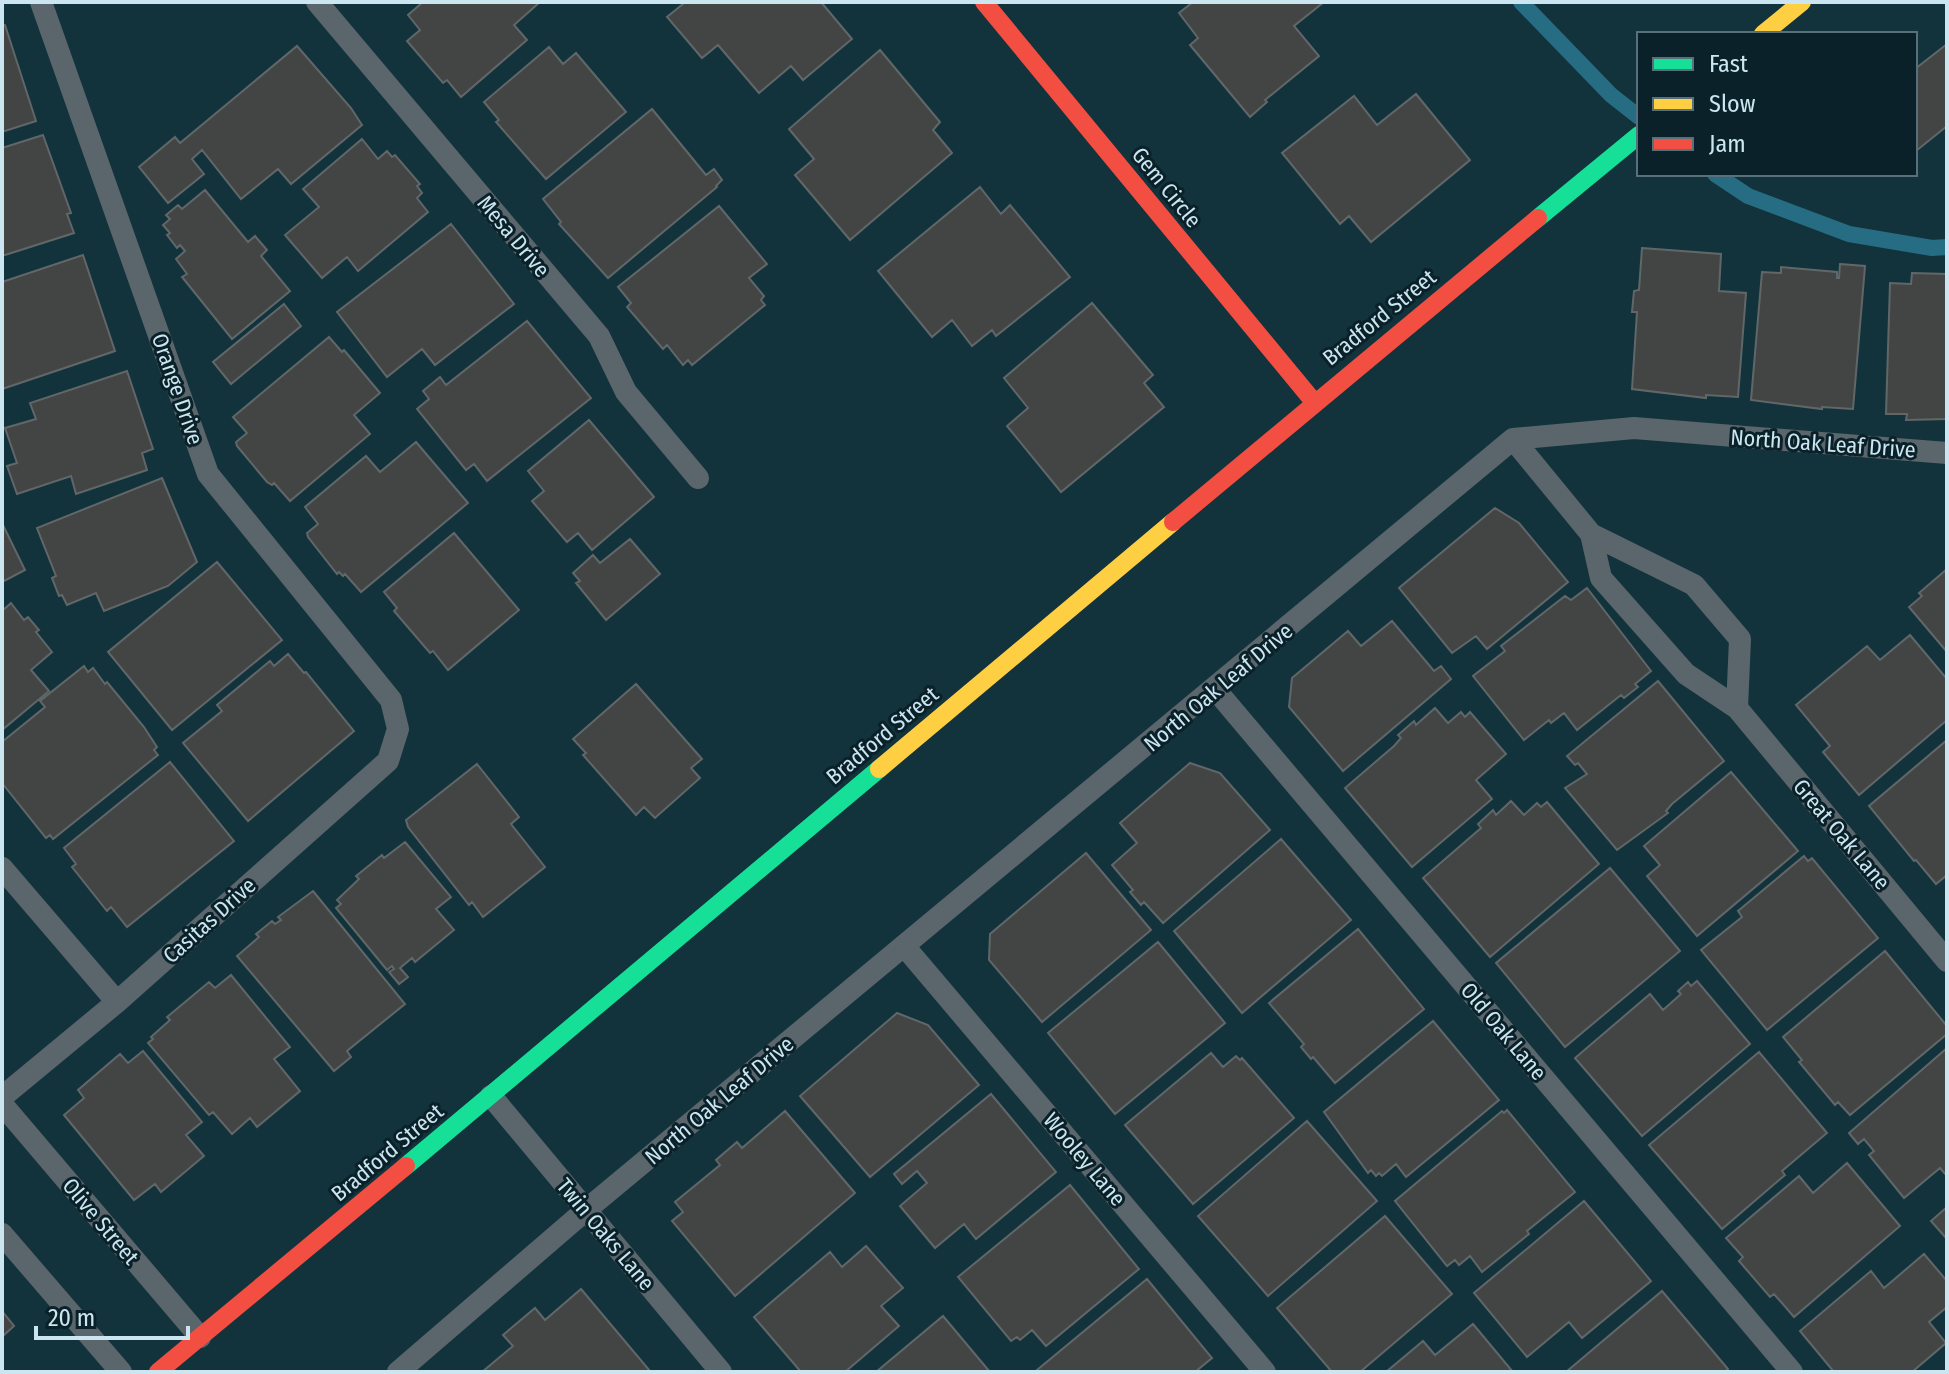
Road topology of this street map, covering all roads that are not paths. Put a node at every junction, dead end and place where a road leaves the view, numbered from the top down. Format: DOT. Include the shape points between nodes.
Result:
graph roads {
  1 [pos="41,2"];
  2 [pos="317,2"];
  3 [pos="984,2"];
  4 [pos="1802,2"];
  5 [pos="1765,32"];
  6 [pos="1637,137"];
  7 [pos="1314,402"];
  8 [pos="1513,439"];
  9 [pos="1947,453"];
  10 [pos="698,478"];
  11 [pos="1591,534"];
  12 [pos="1215,689"];
  13 [pos="1737,708"];
  14 [pos="398,729"];
  15 [pos="2,868"];
  16 [pos="905,947"];
  17 [pos="1947,961"];
  18 [pos="117,1002"];
  19 [pos="491,1096"];
  20 [pos="2,1097"];
  21 [pos="2,1104"];
  22 [pos="586,1210"];
  23 [pos="2,1234"];
  24 [pos="200,1337"];
  25 [pos="121,1372"];
  26 [pos="158,1372"];
  27 [pos="398,1372"];
  28 [pos="721,1372"];
  29 [pos="1265,1372"];
  30 [pos="1792,1372"];
  1 -- 14 [label="lane, Orange Drive" via="208,474 391,700"];
  2 -- 10 [label="lane, Mesa Drive" via="599,336 626,392"];
  3 -- 7 [label="street, Gem Circle"];
  4 -- 5 [label="street"];
  6 -- 7 [label="street, Bradford Street"];
  7 -- 19 [label="street, Bradford Street"];
  8 -- 9 [label="lane, North Oak Leaf Drive" via="1634,428"];
  8 -- 11 [label="lane, Great Oak Lane"];
  8 -- 12 [label="lane, North Oak Leaf Drive"];
  11 -- 13 [label="lane, Great Oak Lane" via="1601,578 1686,674"];
  11 -- 13 [label="lane, Great Oak Lane" via="1694,585 1740,639"];
  12 -- 16 [label="lane, North Oak Leaf Drive"];
  12 -- 30 [label="lane, Old Oak Lane"];
  13 -- 17 [label="lane, Great Oak Lane"];
  14 -- 18 [label="lane, Casitas Drive" via="388,761"];
  15 -- 18 [label="lane"];
  16 -- 22 [label="lane, North Oak Leaf Drive"];
  16 -- 29 [label="lane, Wooley Lane"];
  18 -- 20 [label="lane, Casitas Drive"];
  19 -- 22 [label="lane, Twin Oaks Lane"];
  19 -- 24 [label="street, Bradford Street"];
  21 -- 24 [label="lane, Olive Street"];
  22 -- 27 [label="lane, North Oak Leaf Drive"];
  22 -- 28 [label="lane, Twin Oaks Lane"];
  23 -- 25 [label="lane"];
  24 -- 26 [label="street, Bradford Street"];
}
